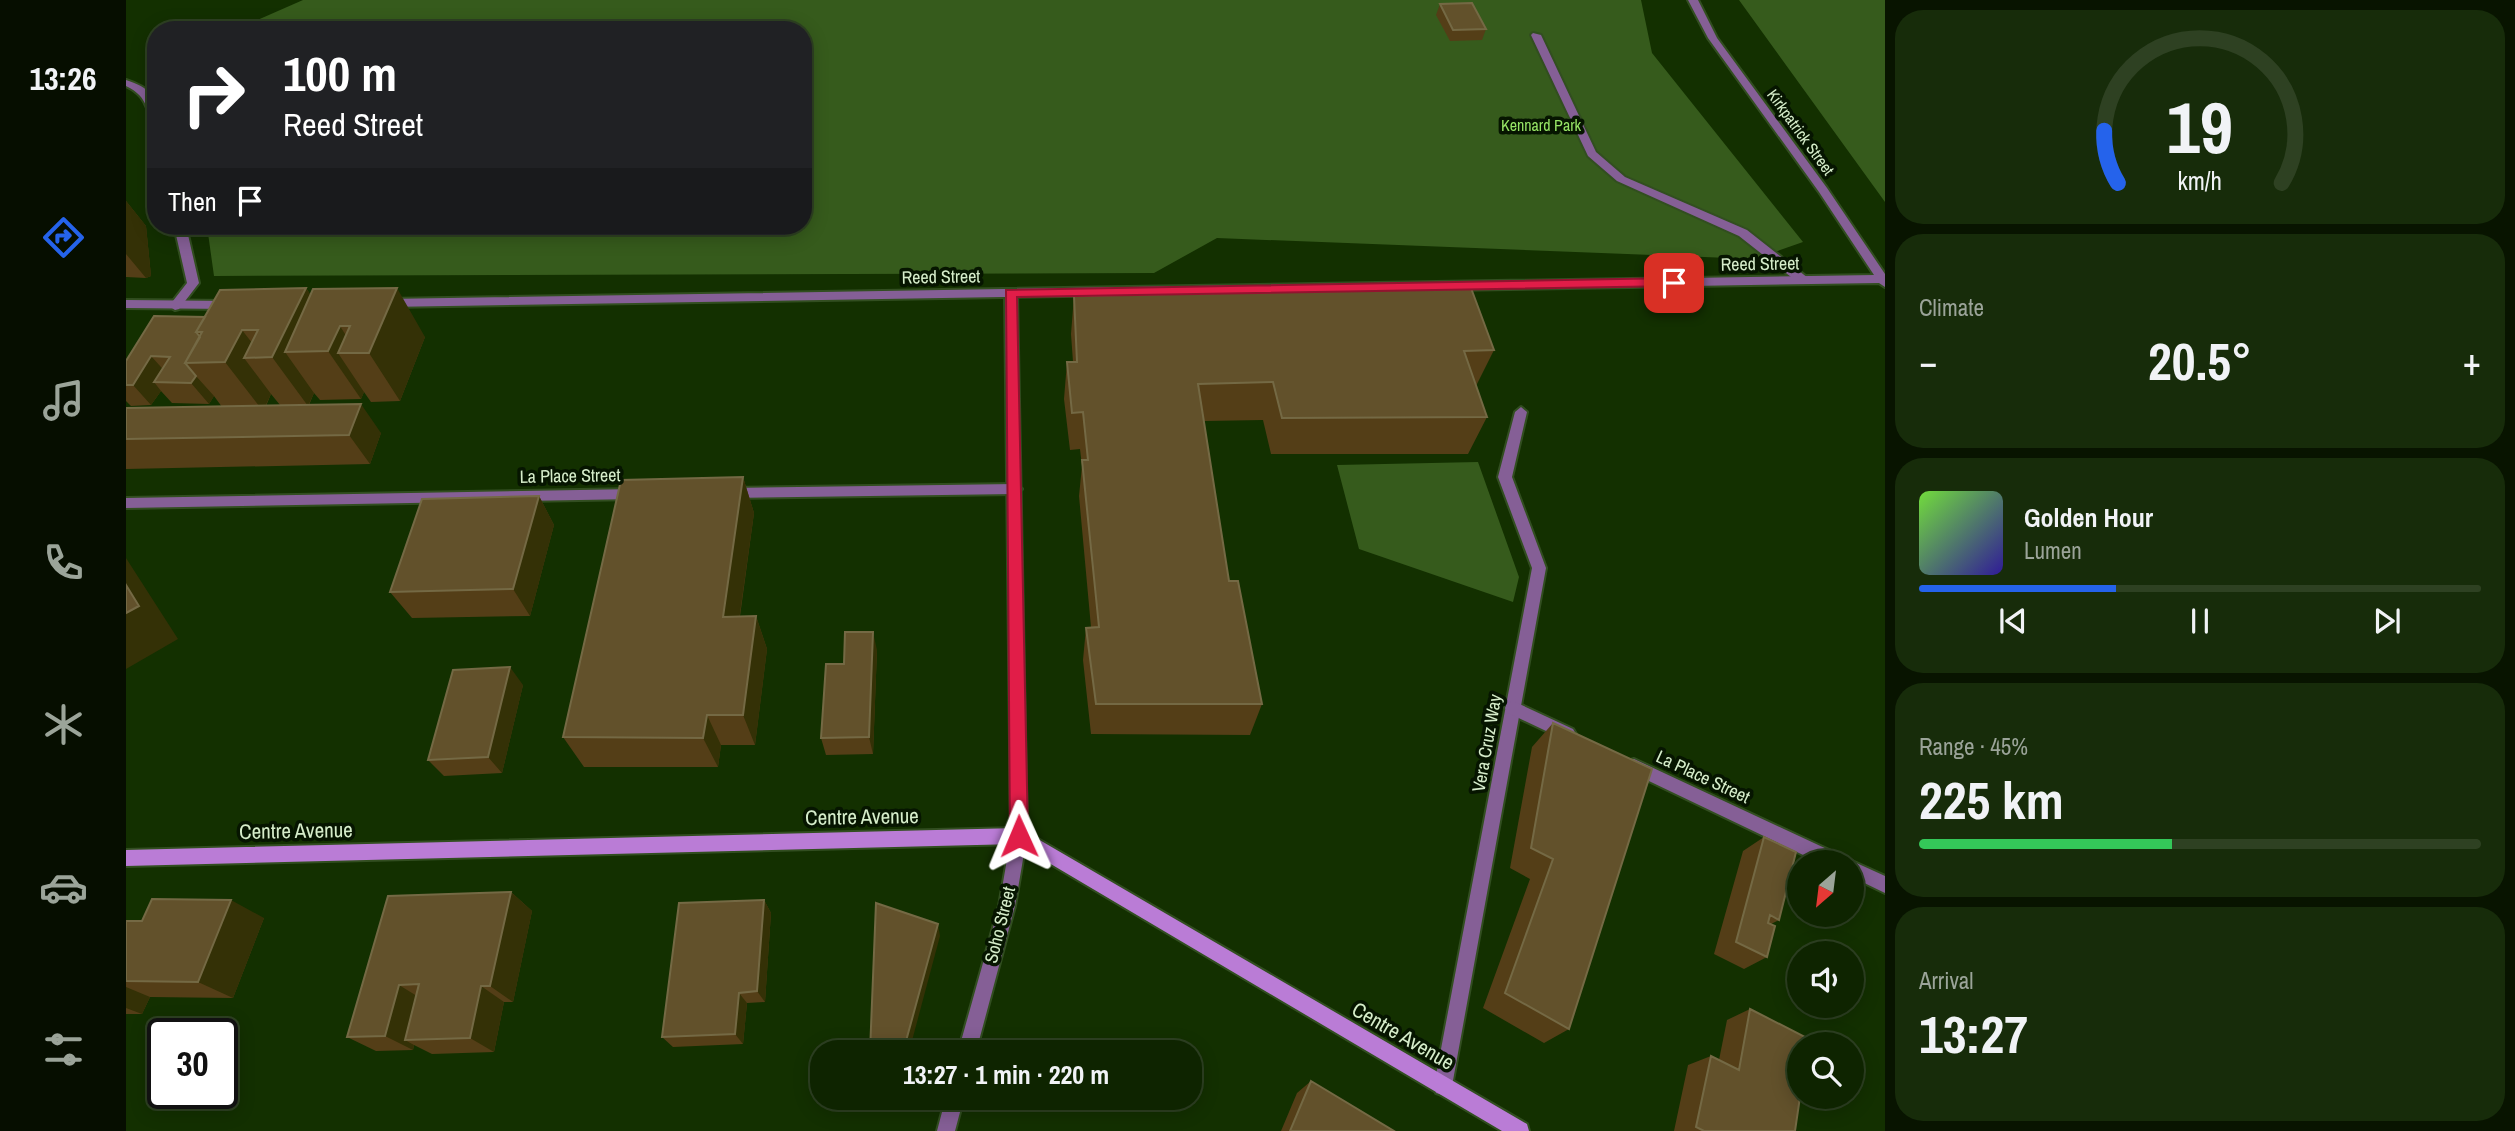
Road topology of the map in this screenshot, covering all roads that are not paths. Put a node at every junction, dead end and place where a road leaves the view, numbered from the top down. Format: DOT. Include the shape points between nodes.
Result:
graph roads {
  1 [pos="1693,0"];
  2 [pos="1536,35"];
  3 [pos="126,83"];
  4 [pos="147,93"];
  5 [pos="182,235"];
  6 [pos="1804,281"];
  7 [pos="1884,281"];
  8 [pos="1011,293"];
  9 [pos="370,303"];
  10 [pos="126,304"];
  11 [pos="245,305"];
  12 [pos="176,306"];
  13 [pos="1521,412"];
  14 [pos="1015,489"];
  15 [pos="648,494"];
  16 [pos="717,494"];
  17 [pos="126,503"];
  18 [pos="1513,708"];
  19 [pos="1588,744"];
  20 [pos="1625,761"];
  21 [pos="1019,836"];
  22 [pos="1811,850"];
  23 [pos="126,858"];
  24 [pos="1864,875"];
  25 [pos="1885,885"];
  26 [pos="970,1040"];
  27 [pos="1443,1086"];
  28 [pos="952,1110"];
  29 [pos="946,1131"];
  30 [pos="1520,1131"];
  1 -- 7 [label="street, Kirkpatrick Street" via="1713,38"];
  2 -- 6 [label="street" via="1592,154 1621,179 1743,233"];
  3 -- 4 [label="street"];
  5 -- 12 [label="street" via="193,283"];
  6 -- 7 [label="street, Reed Street"];
  6 -- 8 [label="street, Reed Street"];
  8 -- 9 [label="street, Reed Street"];
  8 -- 14 [label="street, Soho Street"];
  10 -- 12 [label="street"];
  11 -- 12 [label="street"];
  13 -- 18 [label="street, Vera Cruz Way" via="1505,477 1539,568"];
  14 -- 16 [label="street"];
  14 -- 21 [label="street, Soho Street"];
  15 -- 17 [label="street, La Place Street"];
  18 -- 19 [label="street"];
  18 -- 27 [label="street, Vera Cruz Way"];
  20 -- 22 [label="street, La Place Street"];
  21 -- 23 [label="main road, Centre Avenue"];
  21 -- 26 [label="street, Soho Street" via="1007,906"];
  21 -- 27 [label="main road, Centre Avenue"];
  24 -- 25 [label="street"];
  27 -- 30 [label="main road, Centre Avenue"];
  28 -- 29 [label="street"];
}
